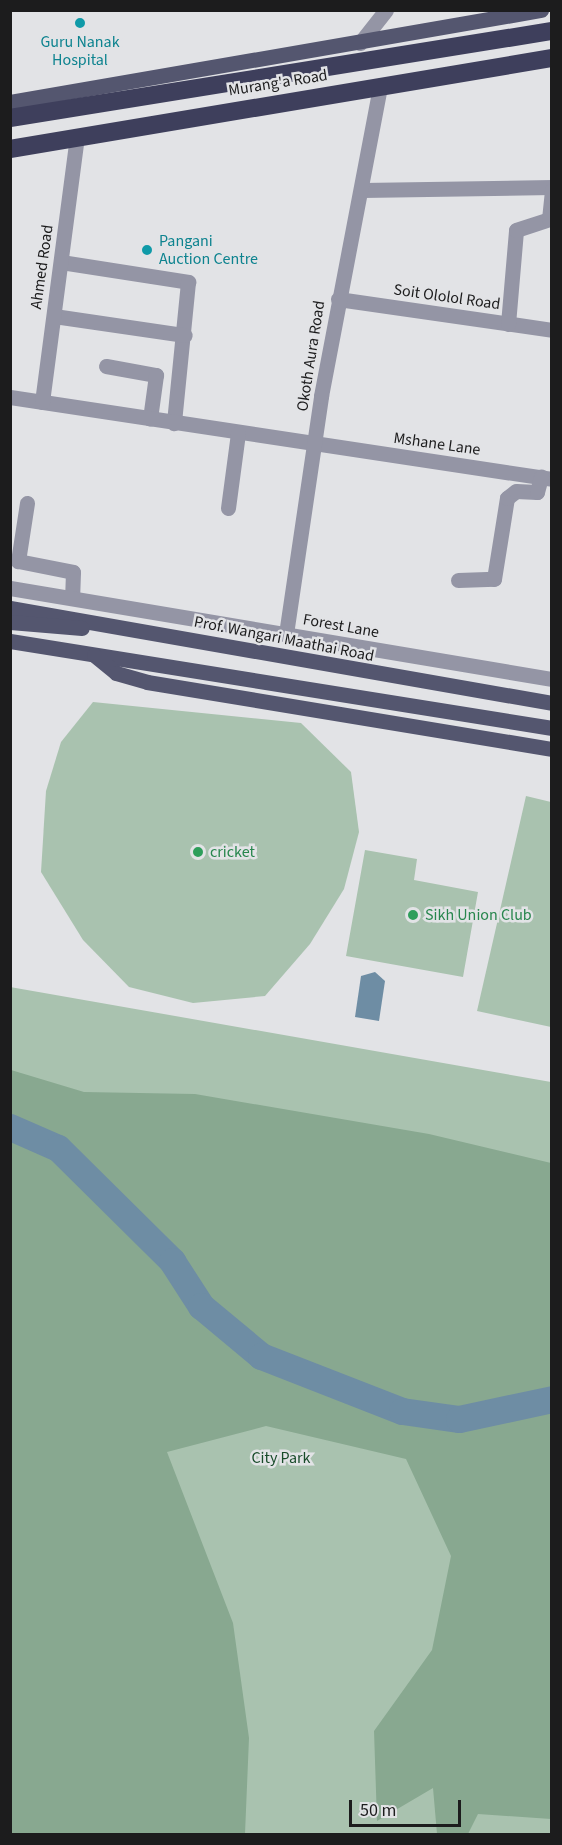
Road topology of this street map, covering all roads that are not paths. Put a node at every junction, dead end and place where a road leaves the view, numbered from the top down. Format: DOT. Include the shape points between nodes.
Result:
graph roads {
  1 [pos="386,10"];
  2 [pos="541,10"];
  3 [pos="552,31"];
  4 [pos="360,43"];
  5 [pos="552,58"];
  6 [pos="380,86"];
  7 [pos="10,92"];
  8 [pos="27,99"];
  9 [pos="10,102"];
  10 [pos="10,117"];
  11 [pos="77,136"];
  12 [pos="10,149"];
  13 [pos="552,188"];
  14 [pos="362,190"];
  15 [pos="61,262"];
  16 [pos="338,299"];
  17 [pos="54,316"];
  18 [pos="508,324"];
  19 [pos="552,330"];
  20 [pos="185,335"];
  21 [pos="106,366"];
  22 [pos="10,397"];
  23 [pos="42,402"];
  24 [pos="150,419"];
  25 [pos="174,423"];
  26 [pos="238,433"];
  27 [pos="317,446"];
  28 [pos="546,478"];
  29 [pos="27,503"];
  30 [pos="228,508"];
  31 [pos="18,561"];
  32 [pos="458,580"];
  33 [pos="12,588"];
  34 [pos="72,598"];
  35 [pos="10,608"];
  36 [pos="10,622"];
  37 [pos="286,634"];
  38 [pos="173,636"];
  39 [pos="10,639"];
  40 [pos="92,653"];
  41 [pos="552,679"];
  42 [pos="552,702"];
  43 [pos="552,728"];
  44 [pos="552,749"];
  1 -- 4 [label="street"];
  2 -- 4 [label="main road, Murang'a Road"];
  3 -- 10 [label="highway, Murang'a Road"];
  4 -- 8 [label="main road, Murang'a Road"];
  5 -- 6 [label="highway, Murang'a Road"];
  6 -- 11 [label="highway, Murang'a Road"];
  6 -- 14 [label="street, Okoth Aura Road"];
  7 -- 8 [label="main road"];
  8 -- 9 [label="main road, Murang'a Road"];
  11 -- 12 [label="highway, Murang'a Road"];
  11 -- 15 [label="street, Ahmed Road"];
  13 -- 14 [label="street"];
  13 -- 18 [label="street" via="549,219 516,230"];
  14 -- 16 [label="street, Okoth Aura Road"];
  15 -- 17 [label="street, Ahmed Road"];
  15 -- 20 [label="street" via="188,282"];
  16 -- 18 [label="street, Soit Ololol Road"];
  16 -- 27 [label="street, Okoth Aura Road"];
  17 -- 20 [label="street"];
  17 -- 23 [label="street, Ahmed Road"];
  18 -- 19 [label="street, Soit Ololol Road"];
  20 -- 25 [label="street"];
  21 -- 24 [label="street" via="156,375"];
  22 -- 23 [label="street, Mshane Lane"];
  23 -- 24 [label="street, Mshane Lane"];
  24 -- 25 [label="street, Mshane Lane"];
  25 -- 26 [label="street, Mshane Lane"];
  26 -- 27 [label="street, Mshane Lane"];
  26 -- 30 [label="street"];
  27 -- 28 [label="street, Mshane Lane"];
  27 -- 37 [label="street, Okoth Aura Road"];
  28 -- 32 [label="street" via="537,492 516,491 507,498 494,579"];
  29 -- 31 [label="street"];
  31 -- 33 [label="street"];
  31 -- 34 [label="street" via="74,572"];
  33 -- 34 [label="street"];
  34 -- 37 [label="street, Forest Lane"];
  35 -- 38 [label="main road, Prof. Wangari Maathai Road"];
  36 -- 38 [label="main road"];
  37 -- 41 [label="street, Forest Lane"];
  38 -- 42 [label="main road, Prof. Wangari Maathai Road"];
  39 -- 40 [label="main road"];
  40 -- 43 [label="main road"];
  40 -- 44 [label="main road" via="116,673 147,682"];
}
